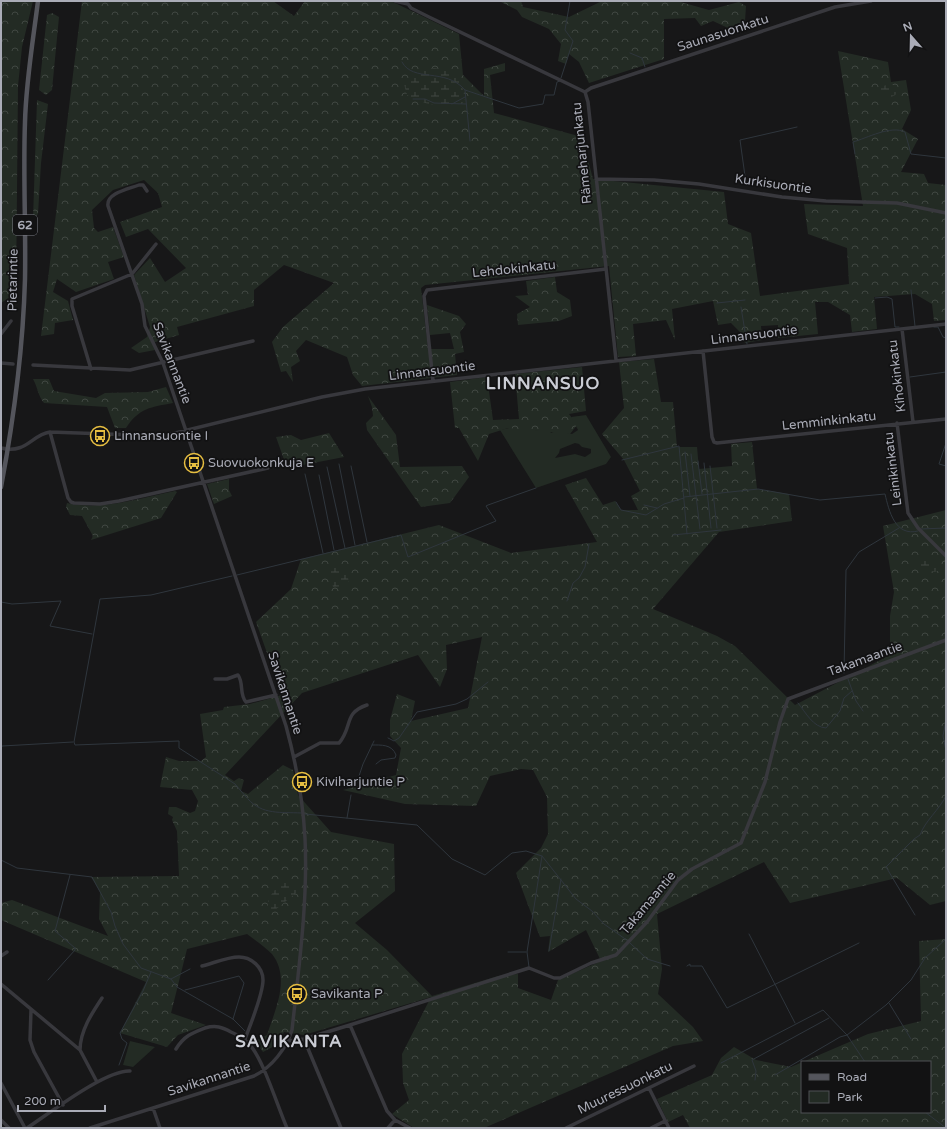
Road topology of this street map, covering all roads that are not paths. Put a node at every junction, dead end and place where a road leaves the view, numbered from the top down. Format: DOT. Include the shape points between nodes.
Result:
graph roads {
  1 [pos="38,1"];
  2 [pos="395,1"];
  3 [pos="871,1"];
  4 [pos="408,3"];
  5 [pos="585,92"];
  6 [pos="596,179"];
  7 [pos="147,192"];
  8 [pos="946,213"];
  9 [pos="156,244"];
  10 [pos="606,269"];
  11 [pos="132,274"];
  12 [pos="11,321"];
  13 [pos="946,324"];
  14 [pos="902,329"];
  15 [pos="1,334"];
  16 [pos="253,341"];
  17 [pos="703,351"];
  18 [pos="616,360"];
  19 [pos="1,363"];
  20 [pos="163,363"];
  21 [pos="13,364"];
  22 [pos="33,365"];
  23 [pos="90,369"];
  24 [pos="433,381"];
  25 [pos="946,419"];
  26 [pos="912,422"];
  27 [pos="897,423"];
  28 [pos="185,431"];
  29 [pos="50,432"];
  30 [pos="1,448"];
  31 [pos="8,449"];
  32 [pos="268,468"];
  33 [pos="202,482"];
  34 [pos="1,487"];
  35 [pos="946,556"];
  36 [pos="946,640"];
  37 [pos="215,680"];
  38 [pos="276,695"];
  39 [pos="367,705"];
  40 [pos="294,757"];
  41 [pos="7,952"];
  42 [pos="1,956"];
  43 [pos="202,966"];
  44 [pos="1,984"];
  45 [pos="102,998"];
  46 [pos="31,1010"];
  47 [pos="350,1025"];
  48 [pos="245,1039"];
  49 [pos="304,1039"];
  50 [pos="288,1041"];
  51 [pos="176,1049"];
  52 [pos="80,1050"];
  53 [pos="694,1066"];
  54 [pos="130,1071"];
  55 [pos="264,1071"];
  56 [pos="98,1082"];
  57 [pos="1,1083"];
  58 [pos="649,1088"];
  59 [pos="63,1105"];
  60 [pos="153,1108"];
  61 [pos="1,1120"];
  62 [pos="395,1120"];
  63 [pos="665,1121"];
  64 [pos="8,1128"];
  65 [pos="26,1128"];
  66 [pos="90,1128"];
  67 [pos="160,1128"];
  68 [pos="287,1128"];
  69 [pos="341,1128"];
  70 [pos="388,1128"];
  71 [pos="410,1128"];
  72 [pos="566,1128"];
  73 [pos="651,1128"];
  74 [pos="669,1128"];
  1 -- 31 [label="main road, Pietarintie / 62" via="28,74 25,120 25,272 22,336 17,397"];
  2 -- 4 [label="street, Rämeharjunkatu"];
  3 -- 5 [label="street, Saunasuonkatu" via="829,9"];
  4 -- 5 [label="street, Rämeharjunkatu" via="423,14"];
  5 -- 6 [label="street, Rämeharjunkatu"];
  6 -- 8 [label="street, Kurkisuontie" via="699,184 782,198 897,203"];
  6 -- 10 [label="street, Rämeharjunkatu"];
  7 -- 11 [label="street, Savikannantie" via="143,185 139,185 112,196 107,202"];
  9 -- 11 [label="street"];
  10 -- 18 [label="street, Rämeharjunkatu"];
  10 -- 24 [label="street, Lehdokinkatu" via="425,291"];
  11 -- 20 [label="street, Savikannantie" via="144,310 145,326"];
  11 -- 23 [label="street" via="72,299"];
  12 -- 15 [label="street"];
  13 -- 14 [label="street, Linnansuontie"];
  14 -- 17 [label="street, Linnansuontie"];
  14 -- 26 [label="street, Kihokinkatu"];
  16 -- 20 [label="street"];
  17 -- 18 [label="street, Linnansuontie"];
  17 -- 27 [label="street, Lemminkinkatu" via="714,442"];
  18 -- 24 [label="street, Linnansuontie"];
  19 -- 21 [label="street"];
  20 -- 23 [label="street" via="130,370"];
  20 -- 28 [label="street, Savikannantie"];
  22 -- 23 [label="street"];
  24 -- 28 [label="street, Linnansuontie" via="365,388"];
  25 -- 26 [label="street, Lemminkinkatu"];
  26 -- 27 [label="street, Lemminkinkatu"];
  27 -- 35 [label="street, Leinikinkatu" via="908,513 918,528"];
  28 -- 29 [label="street, Linnansuontie" via="156,437"];
  28 -- 33 [label="street, Savikannantie"];
  29 -- 31 [label="street" via="24,447"];
  29 -- 33 [label="street" via="71,502 106,503"];
  30 -- 31 [label="street"];
  31 -- 34 [label="main road, Pietarintie / 62"];
  32 -- 33 [label="street"];
  33 -- 38 [label="street, Savikannantie"];
  36 -- 47 [label="street, Takamaantie" via="788,698 765,782 743,839 735,847 692,869 678,880 631,940 616,954 560,978 529,968"];
  37 -- 38 [label="street" via="238,675 243,699 246,702"];
  38 -- 40 [label="street, Savikannantie"];
  39 -- 40 [label="street" via="357,708 353,713 339,743 320,743"];
  40 -- 50 [label="street, Savikannantie" via="302,808 305,872 292,1030"];
  41 -- 42 [label="street"];
  43 -- 48 [label="street" via="238,957 249,958 261,971 263,980"];
  44 -- 46 [label="street"];
  45 -- 52 [label="street" via="90,1017"];
  46 -- 52 [label="street"];
  46 -- 59 [label="street" via="30,1040 34,1052"];
  47 -- 49 [label="street, Takamaantie"];
  47 -- 62 [label="street" via="378,1093"];
  48 -- 51 [label="street" via="221,1027 213,1026 189,1034 182,1039"];
  48 -- 55 [label="street"];
  49 -- 50 [label="street, Takamaantie"];
  49 -- 69 [label="street"];
  50 -- 55 [label="street, Savikannantie"];
  52 -- 56 [label="street"];
  53 -- 58 [label="street, Muuressuonkatu"];
  54 -- 56 [label="street" via="115,1073"];
  55 -- 60 [label="street, Savikannantie"];
  55 -- 68 [label="street"];
  56 -- 59 [label="street"];
  57 -- 65 [label="street"];
  58 -- 63 [label="street"];
  58 -- 72 [label="street, Muuressuonkatu"];
  59 -- 65 [label="street"];
  60 -- 66 [label="street, Savikannantie"];
  60 -- 67 [label="street"];
  61 -- 64 [label="street"];
  62 -- 70 [label="street"];
  62 -- 71 [label="street"];
  63 -- 73 [label="street"];
  63 -- 74 [label="street"];
}
